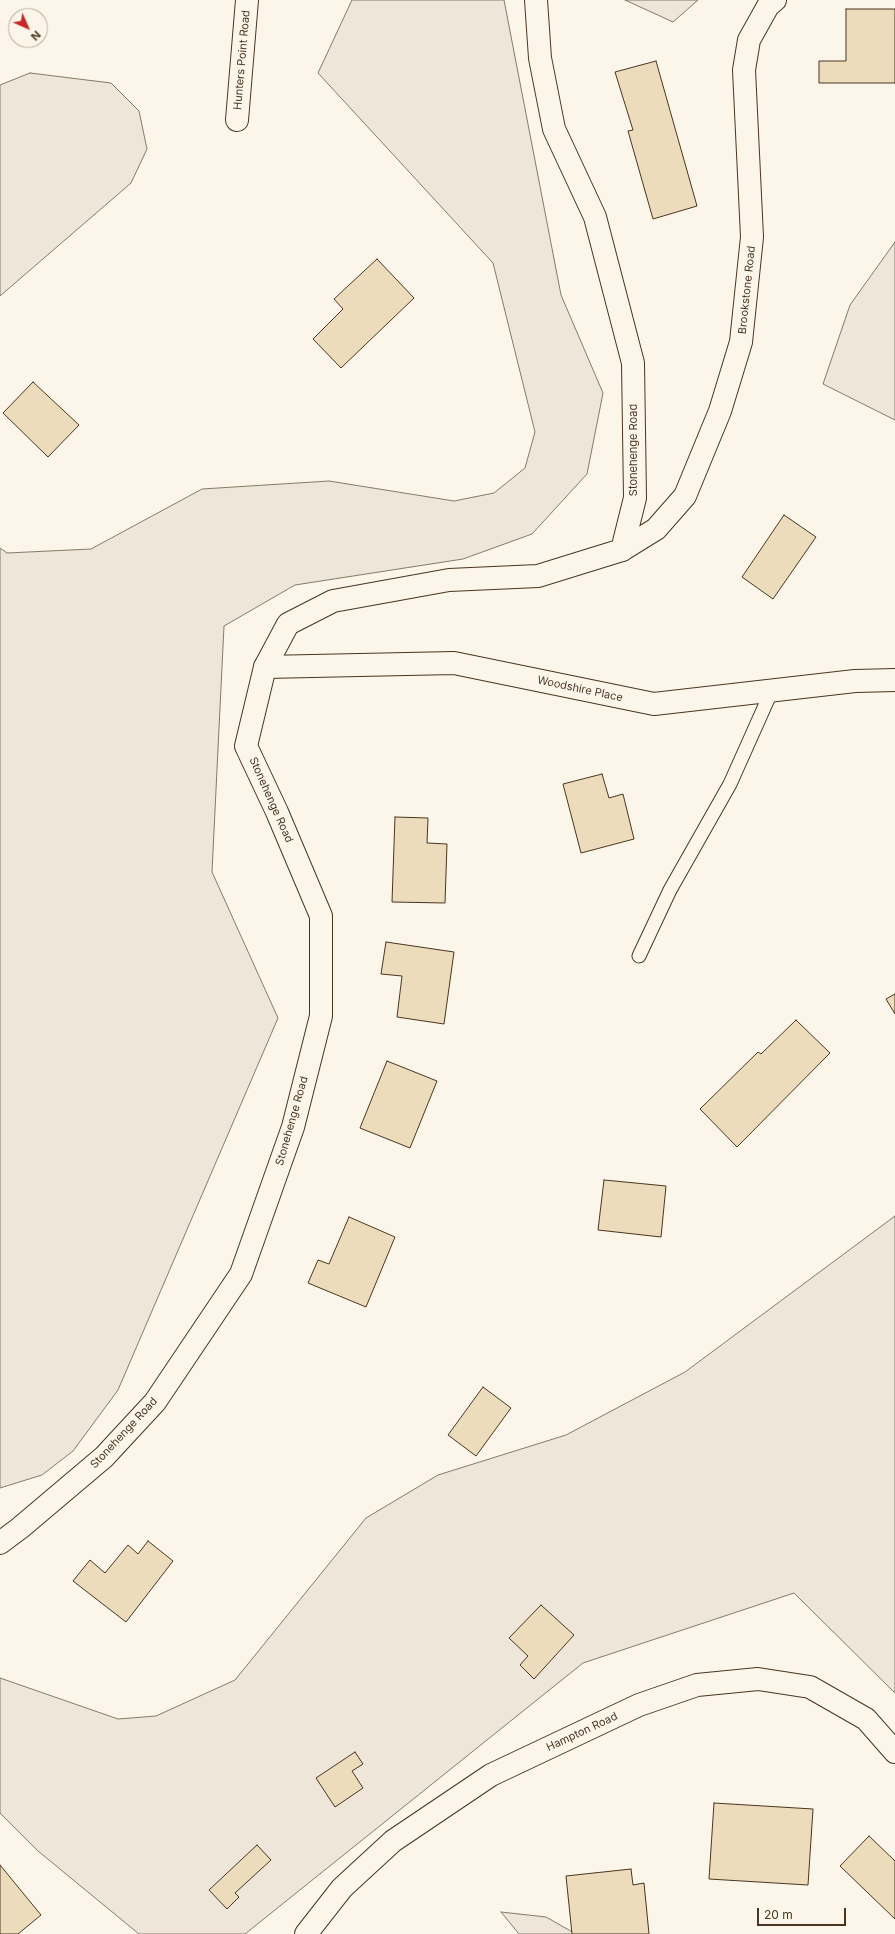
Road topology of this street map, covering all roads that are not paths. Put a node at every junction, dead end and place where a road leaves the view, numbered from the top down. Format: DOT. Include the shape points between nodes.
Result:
graph roads {
  1 [pos="247,0"];
  2 [pos="536,0"];
  3 [pos="775,0"];
  4 [pos="237,120"];
  5 [pos="622,550"];
  6 [pos="265,667"];
  7 [pos="895,680"];
  8 [pos="772,690"];
  9 [pos="639,956"];
  10 [pos="0,1543"];
  11 [pos="895,1752"];
  12 [pos="306,1934"];
  1 -- 4 [label="street, Hunters Point Road"];
  2 -- 5 [label="street, Stonehenge Road" via="540,58 554,129 595,217 633,363 635,498"];
  3 -- 5 [label="street, Brookstone Road" via="768,6 749,40 744,70 752,237 741,342 720,411 685,496 656,529"];
  5 -- 6 [label="street, Stonehenge Road" via="538,576 449,580 333,601 288,624"];
  6 -- 8 [label="street, Woodshire Place" via="454,663 654,704"];
  6 -- 10 [label="street, Stonehenge Road" via="246,746 321,916 321,1016 293,1127 241,1274 155,1402 104,1457"];
  7 -- 8 [label="street, Woodshire Place" via="855,681"];
  8 -- 9 [label="lane" via="730,784 670,890"];
  11 -- 12 [label="street, Hampton Road" via="866,1719 810,1687 758,1679 697,1685 639,1705 491,1775 393,1840 342,1888"];
}
